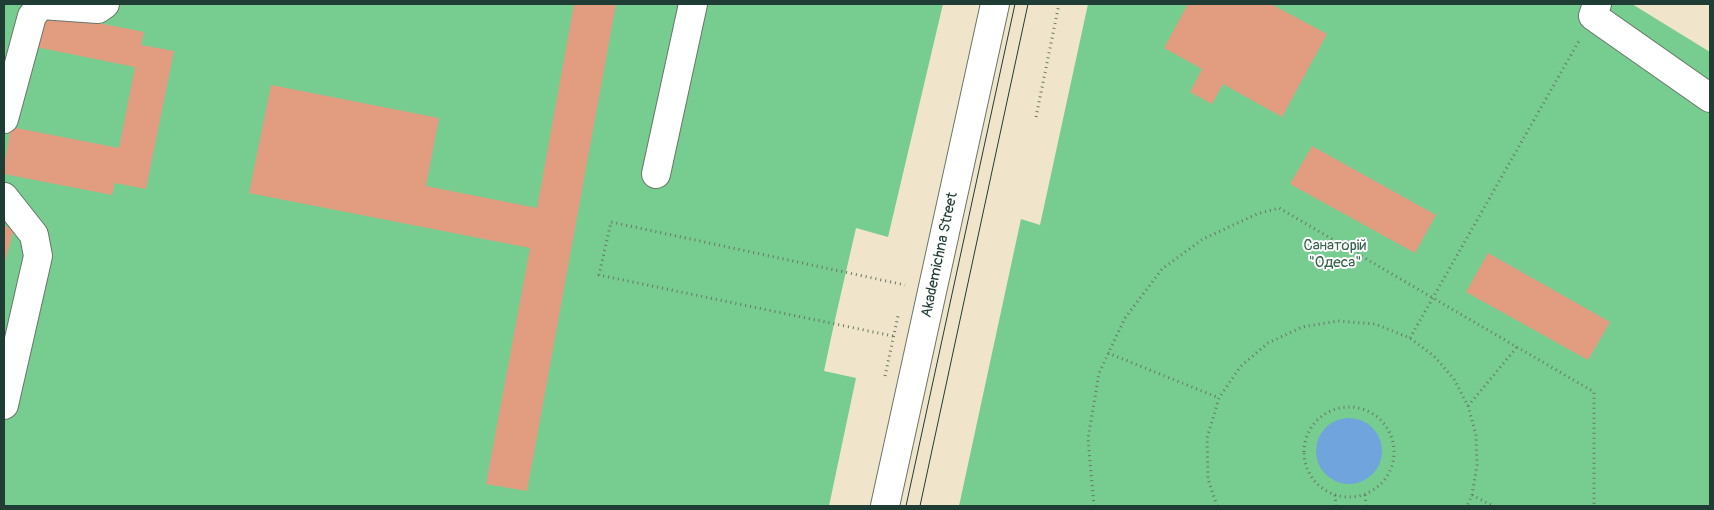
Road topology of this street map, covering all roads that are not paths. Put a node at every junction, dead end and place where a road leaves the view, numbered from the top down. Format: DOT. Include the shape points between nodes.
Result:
graph roads {
  1 [pos="105,4"];
  2 [pos="693,4"];
  3 [pos="995,4"];
  4 [pos="1595,10"];
  5 [pos="1710,98"];
  6 [pos="4,119"];
  7 [pos="656,174"];
  8 [pos="4,197"];
  9 [pos="4,406"];
  10 [pos="885,506"];
  1 -- 6 [label="street" via="98,9 41,6 32,16"];
  2 -- 7 [label="street"];
  3 -- 10 [label="street, Akademichna Street"];
  4 -- 5 [label="street"];
  8 -- 9 [label="street" via="34,235 38,256"];
}
